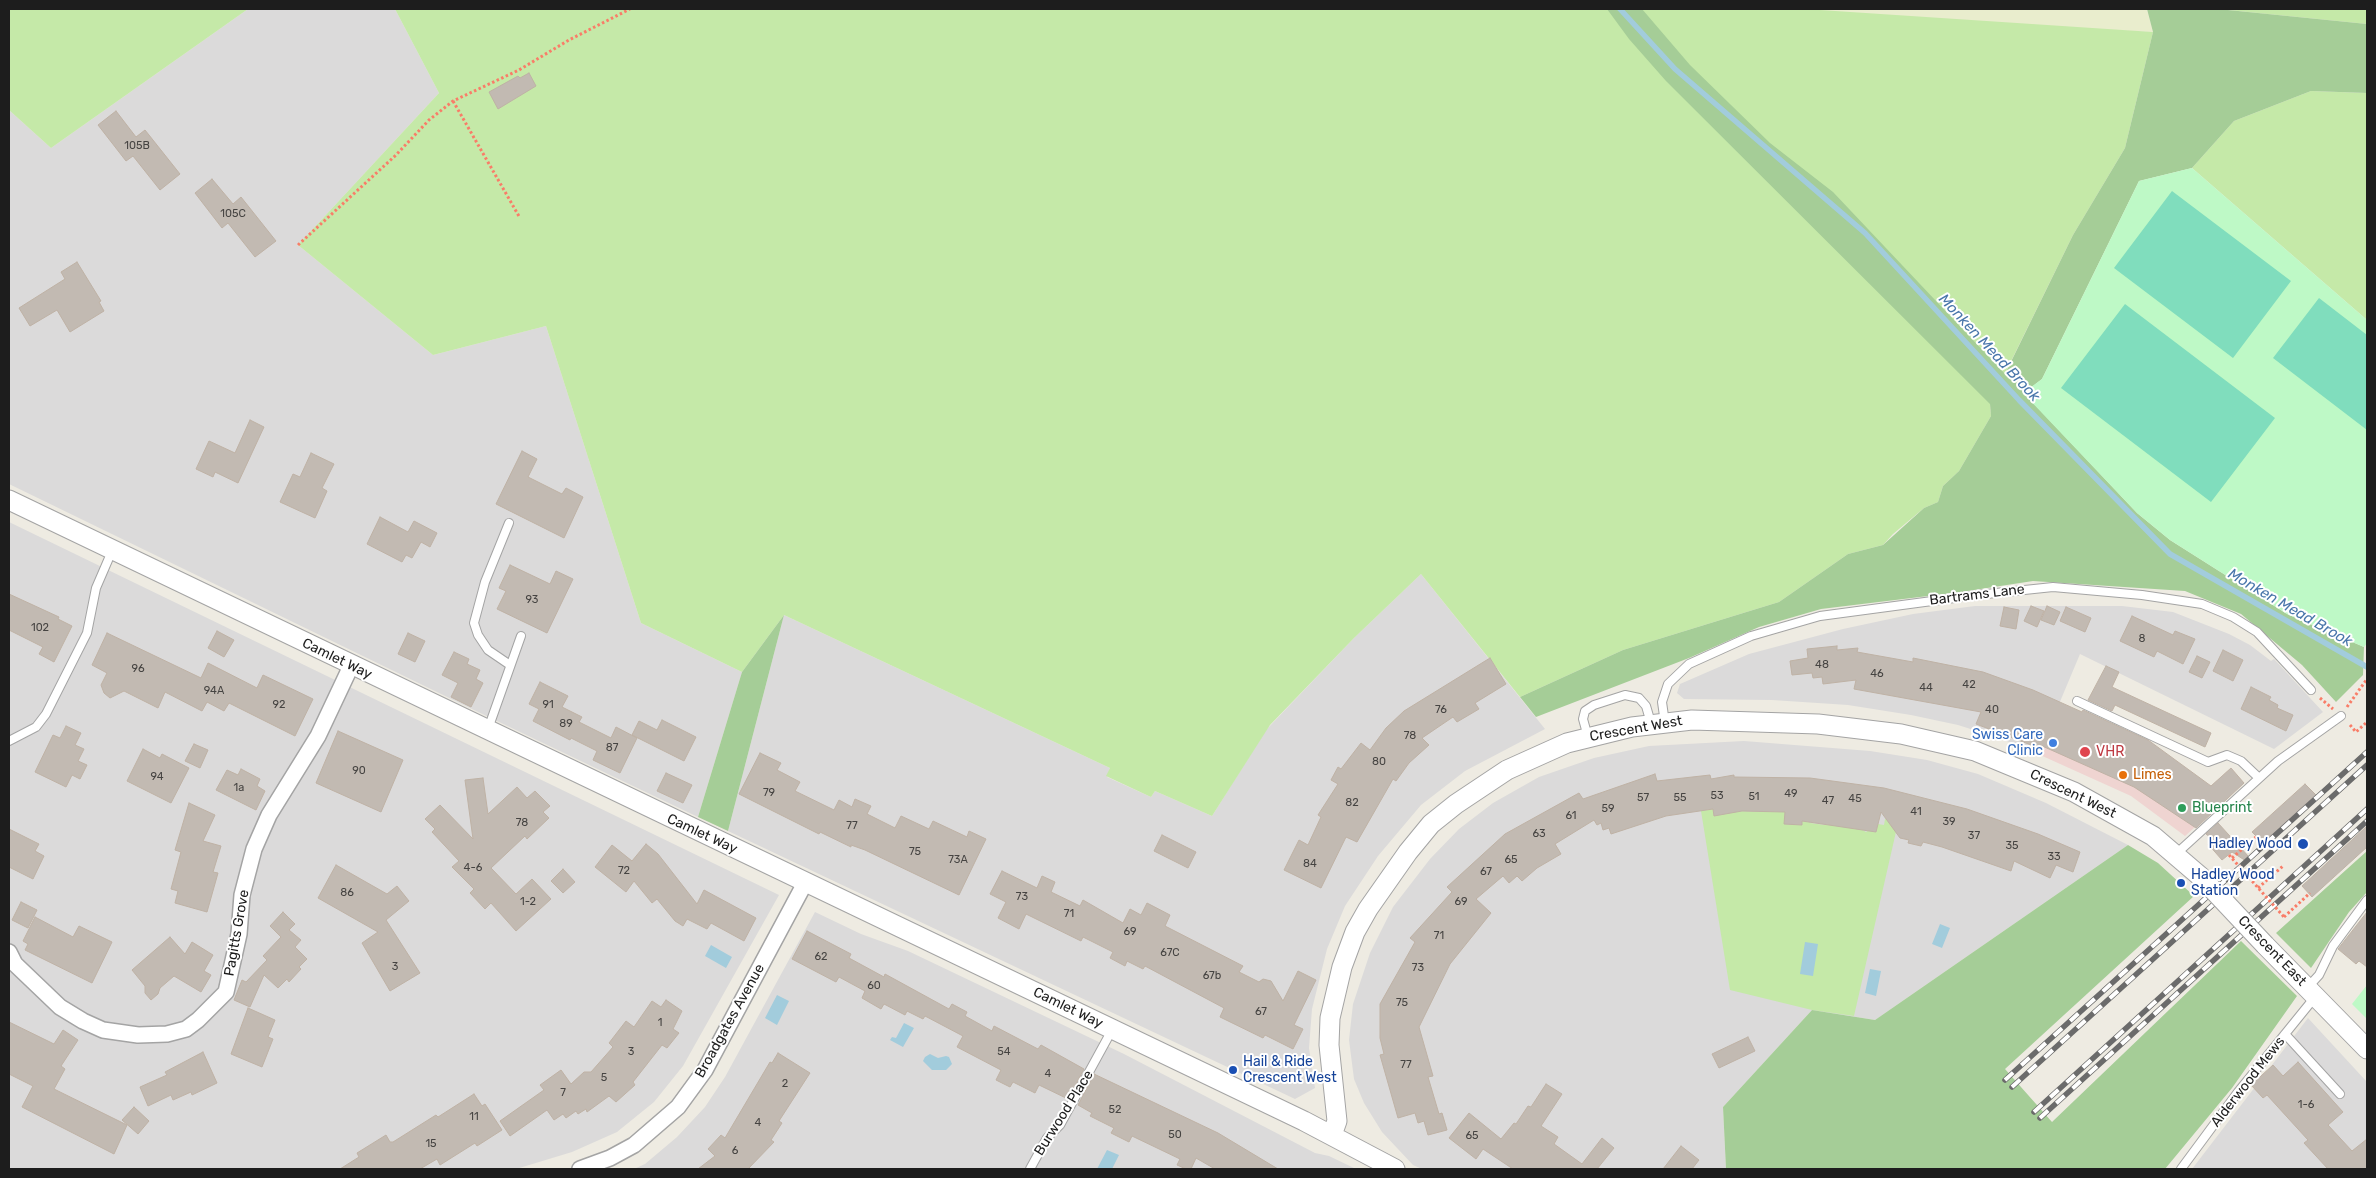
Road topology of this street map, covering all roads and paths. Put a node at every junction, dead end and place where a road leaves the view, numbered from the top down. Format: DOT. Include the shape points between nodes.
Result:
graph roads {
  1 [pos="630,9"];
  2 [pos="453,102"];
  3 [pos="520,218"];
  4 [pos="298,245"];
  5 [pos="9,500"];
  6 [pos="510,523"];
  7 [pos="112,551"];
  8 [pos="520,636"];
  9 [pos="510,665"];
  10 [pos="351,666"];
  11 [pos="2367,680"];
  12 [pos="2311,690"];
  13 [pos="2077,701"];
  14 [pos="2341,716"];
  15 [pos="2367,722"];
  16 [pos="1658,724"];
  17 [pos="487,731"];
  18 [pos="1588,737"];
  19 [pos="9,741"];
  20 [pos="2259,778"];
  21 [pos="2256,837"];
  22 [pos="2176,854"];
  23 [pos="2283,866"];
  24 [pos="806,883"];
  25 [pos="2258,888"];
  26 [pos="2310,893"];
  27 [pos="2367,900"];
  28 [pos="9,952"];
  29 [pos="2311,992"];
  30 [pos="1112,1030"];
  31 [pos="2285,1034"];
  32 [pos="2367,1049"];
  33 [pos="2340,1094"];
  34 [pos="1332,1135"];
  35 [pos="580,1169"];
  36 [pos="1030,1169"];
  37 [pos="1395,1169"];
  38 [pos="2181,1169"];
  1 -- 2 [label="path"];
  2 -- 3 [label="path"];
  2 -- 4 [label="path" via="429,120 396,155"];
  5 -- 7 [label="street, Camlet Way"];
  6 -- 9 [label="lane" via="486,582 474,623 488,650"];
  7 -- 10 [label="street, Camlet Way"];
  7 -- 19 [label="lane" via="96,588 87,633 46,714 36,727"];
  8 -- 9 [label="lane"];
  9 -- 17 [label="lane"];
  10 -- 17 [label="street, Camlet Way"];
  10 -- 28 [label="street, Pagitts Grove" via="318,736 268,815 254,849 242,895 239,934 226,992 198,1020 186,1029 167,1034 138,1035 103,1030 60,1007 14,964"];
  11 -- 14 [label="path"];
  12 -- 14 [label="path"];
  12 -- 16 [label="lane, Bartrams Lane" via="2257,632 2210,607 2142,595 2053,587 1820,616 1751,636 1689,664 1668,684"];
  13 -- 20 [label="lane" via="2208,762 2227,755 2241,761"];
  14 -- 15 [label="path" via="2356,732"];
  14 -- 20 [label="lane"];
  16 -- 18 [label="street, Crescent West"];
  16 -- 18 [label="lane" via="1639,698 1625,695 1594,705 1585,712 1583,719"];
  16 -- 22 [label="street, Crescent West" via="1732,720 1834,725 1901,734 1974,751 2074,792 2136,825"];
  17 -- 24 [label="street, Camlet Way"];
  18 -- 34 [label="street, Crescent West" via="1507,770 1456,804 1432,824 1383,886 1355,932 1342,966 1330,1018 1329,1045 1337,1121"];
  20 -- 22 [label="lane"];
  21 -- 25 [label="path, bridge" via="2230,856"];
  22 -- 29 [label="street, Crescent East, bridge"];
  23 -- 25 [label="path"];
  24 -- 30 [label="street, Camlet Way"];
  24 -- 35 [label="street, Broadgates Avenue" via="705,1070 678,1106 634,1145"];
  25 -- 26 [label="path, bridge" via="2284,917"];
  27 -- 29 [label="lane, Alderwood Mews" via="2333,946"];
  29 -- 31 [label="lane, Alderwood Mews"];
  29 -- 32 [label="street, Crescent East"];
  30 -- 34 [label="street, Camlet Way"];
  30 -- 36 [label="lane, Burwood Place" via="1060,1125 1047,1138"];
  31 -- 33 [label="lane"];
  31 -- 38 [label="lane, Alderwood Mews"];
  34 -- 37 [label="street, Camlet Way"];
}
